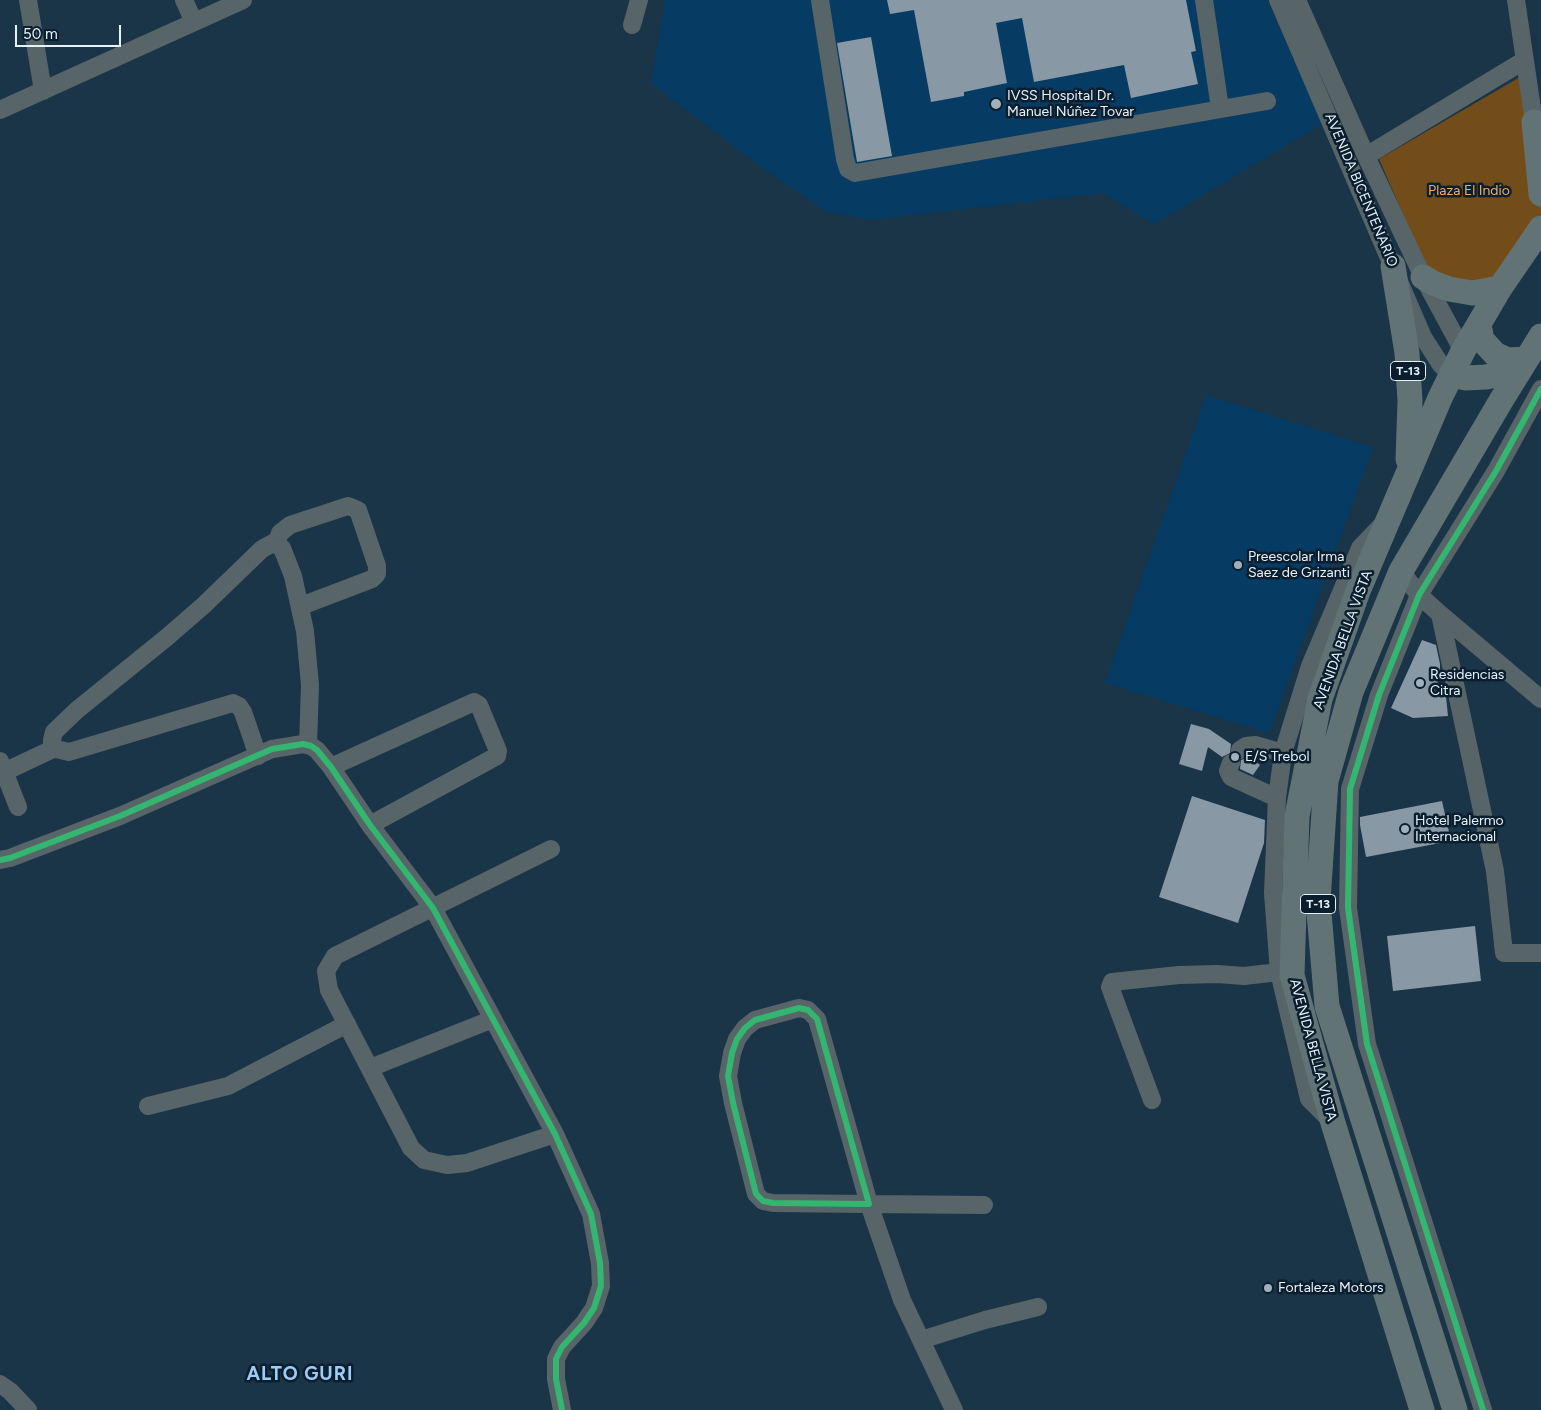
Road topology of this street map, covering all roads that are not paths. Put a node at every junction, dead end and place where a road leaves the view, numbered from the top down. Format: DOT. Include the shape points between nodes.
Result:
graph roads {
  1 [pos="28,0"];
  2 [pos="184,0"];
  3 [pos="244,0"];
  4 [pos="638,0"];
  5 [pos="820,0"];
  6 [pos="1204,0"];
  7 [pos="1278,0"];
  8 [pos="1296,0"];
  9 [pos="1516,0"];
  10 [pos="194,22"];
  11 [pos="632,26"];
  12 [pos="1525,60"];
  13 [pos="43,91"];
  14 [pos="1267,101"];
  15 [pos="1220,108"];
  16 [pos="0,110"];
  17 [pos="1538,129"];
  18 [pos="1366,156"];
  19 [pos="1541,194"];
  20 [pos="1541,228"];
  21 [pos="1394,266"];
  22 [pos="1423,277"];
  23 [pos="1500,288"];
  24 [pos="1479,325"];
  25 [pos="1541,336"];
  26 [pos="1463,350"];
  27 [pos="1526,359"];
  28 [pos="1479,377"];
  29 [pos="1447,383"];
  30 [pos="1538,401"];
  31 [pos="1498,408"];
  32 [pos="1407,477"];
  33 [pos="1393,511"];
  34 [pos="276,544"];
  35 [pos="1401,571"];
  36 [pos="1419,595"];
  37 [pos="301,606"];
  38 [pos="1440,614"];
  39 [pos="1541,699"];
  40 [pos="308,745"];
  41 [pos="55,748"];
  42 [pos="1283,753"];
  43 [pos="258,756"];
  44 [pos="2,767"];
  45 [pos="332,767"];
  46 [pos="1277,798"];
  47 [pos="18,807"];
  48 [pos="370,825"];
  49 [pos="551,849"];
  50 [pos="0,860"];
  51 [pos="433,908"];
  52 [pos="1541,953"];
  53 [pos="1279,972"];
  54 [pos="493,1019"];
  55 [pos="347,1024"];
  56 [pos="370,1068"];
  57 [pos="1152,1100"];
  58 [pos="148,1106"];
  59 [pos="1333,1123"];
  60 [pos="555,1134"];
  61 [pos="869,1204"];
  62 [pos="984,1205"];
  63 [pos="1038,1306"];
  64 [pos="921,1340"];
  65 [pos="0,1384"];
  66 [pos="28,1410"];
  67 [pos="562,1410"];
  68 [pos="954,1410"];
  69 [pos="1422,1410"];
  70 [pos="1455,1410"];
  71 [pos="1482,1410"];
  1 -- 13 [label="street"];
  2 -- 10 [label="street"];
  3 -- 10 [label="street"];
  4 -- 11 [label="street"];
  5 -- 15 [label="street" via="845,160 848,169 855,173"];
  6 -- 15 [label="street"];
  7 -- 21 [label="street, AVENIDA BICENTENARIO"];
  8 -- 18 [label="street, AVENIDA BICENTENARIO"];
  9 -- 12 [label="street"];
  10 -- 13 [label="street"];
  12 -- 17 [label="street"];
  12 -- 18 [label="street"];
  13 -- 16 [label="street"];
  14 -- 15 [label="street"];
  17 -- 19 [label="highway"];
  18 -- 22 [label="street, AVENIDA BICENTENARIO"];
  20 -- 23 [label="highway, T-13"];
  21 -- 29 [label="street, AVENIDA BICENTENARIO" via="1423,337 1441,366"];
  21 -- 32 [label="highway, T-13" via="1408,362"];
  22 -- 23 [label="highway" via="1433,283 1472,293"];
  22 -- 26 [label="street, AVENIDA BICENTENARIO"];
  23 -- 24 [label="highway, T-13"];
  24 -- 26 [label="highway, T-13"];
  24 -- 27 [label="highway" via="1482,340 1495,354 1508,360"];
  25 -- 27 [label="highway, T-13"];
  26 -- 28 [label="highway"];
  26 -- 29 [label="highway, T-13"];
  27 -- 28 [label="highway" via="1507,372"];
  27 -- 31 [label="highway, T-13"];
  28 -- 29 [label="highway"];
  28 -- 31 [label="highway" via="1492,403"];
  29 -- 31 [label="highway" via="1473,391"];
  29 -- 32 [label="highway, AVENIDA BELLA VISTA / T-13"];
  30 -- 36 [label="street, T-13"];
  31 -- 35 [label="highway, AVENIDA BELLA VISTA / T-13"];
  32 -- 33 [label="highway, AVENIDA BELLA VISTA / T-13"];
  33 -- 42 [label="street, T-13" via="1360,548 1310,666"];
  33 -- 59 [label="highway, AVENIDA BELLA VISTA / T-13" via="1358,591 1320,698 1297,816 1292,975"];
  34 -- 37 [label="street" via="282,548"];
  34 -- 37 [label="street" via="280,533 290,525 348,506 358,510 378,574"];
  34 -- 41 [label="street" via="262,549 204,606 77,710 54,732 52,742"];
  35 -- 36 [label="street"];
  35 -- 70 [label="highway, AVENIDA BELLA VISTA / T-13" via="1351,692 1326,781 1318,901 1327,1006"];
  36 -- 38 [label="street"];
  36 -- 71 [label="street, T-13" via="1379,696 1350,789 1348,908 1367,1044"];
  37 -- 40 [label="street" via="310,685"];
  38 -- 39 [label="street"];
  38 -- 52 [label="street" via="1495,871 1504,953"];
  40 -- 43 [label="street" via="272,749"];
  40 -- 45 [label="street"];
  41 -- 43 [label="street" via="69,752 233,703 243,712"];
  41 -- 44 [label="street"];
  42 -- 46 [label="street, T-13"];
  42 -- 46 [label="street" via="1255,745 1246,746 1228,771 1231,777"];
  43 -- 50 [label="street" via="120,816"];
  44 -- 47 [label="street"];
  45 -- 48 [label="street"];
  45 -- 48 [label="street" via="474,702 479,705 498,756"];
  46 -- 53 [label="street, T-13" via="1273,893"];
  48 -- 51 [label="street"];
  49 -- 51 [label="street"];
  51 -- 54 [label="street"];
  51 -- 55 [label="street" via="334,956 326,971 329,990"];
  53 -- 57 [label="street" via="1244,976 1179,975 1112,982 1110,987"];
  53 -- 59 [label="street, T-13" via="1309,1099"];
  54 -- 56 [label="street"];
  54 -- 60 [label="street"];
  55 -- 56 [label="street"];
  55 -- 58 [label="street" via="228,1086"];
  56 -- 60 [label="street" via="411,1148 424,1160 447,1165 466,1163"];
  59 -- 69 [label="highway, AVENIDA BELLA VISTA / T-13"];
  60 -- 67 [label="street" via="591,1214 601,1286 594,1308 556,1359"];
  61 -- 61 [label="street" via="817,1019 808,1010 799,1008 755,1020 737,1039 728,1076 756,1194 763,1201 773,1203"];
  61 -- 62 [label="street"];
  61 -- 64 [label="street" via="902,1300"];
  63 -- 64 [label="street"];
  64 -- 68 [label="street"];
  65 -- 66 [label="street"];
}
